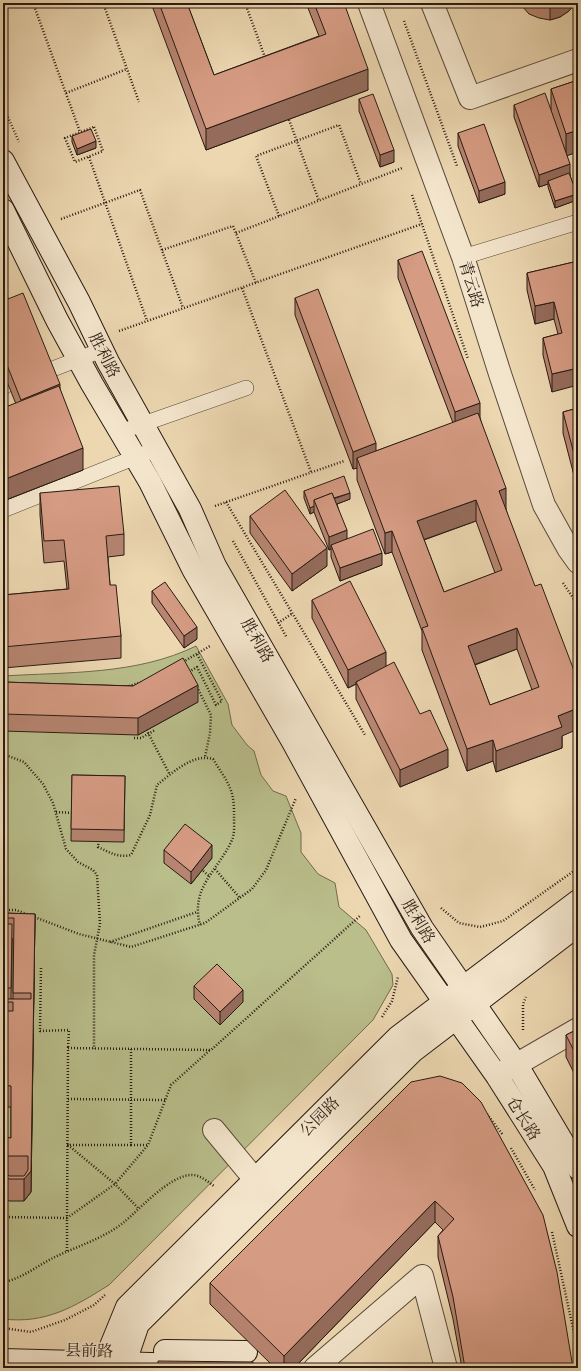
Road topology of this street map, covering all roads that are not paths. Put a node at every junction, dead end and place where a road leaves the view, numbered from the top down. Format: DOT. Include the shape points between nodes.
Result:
graph roads {
  1 [pos="370,3"];
  2 [pos="432,3"];
  3 [pos="578,60"];
  4 [pos="3,161"];
  5 [pos="3,210"];
  6 [pos="578,222"];
  7 [pos="463,257"];
  8 [pos="102,350"];
  9 [pos="78,359"];
  10 [pos="50,370"];
  11 [pos="246,388"];
  12 [pos="142,424"];
  13 [pos="120,432"];
  14 [pos="156,448"];
  15 [pos="135,457"];
  16 [pos="3,510"];
  17 [pos="578,562"];
  18 [pos="578,901"];
  19 [pos="578,925"];
  20 [pos="474,1004"];
  21 [pos="450,1010"];
  22 [pos="578,1029"];
  23 [pos="516,1064"];
  24 [pos="497,1076"];
  25 [pos="214,1130"];
  26 [pos="578,1168"];
  27 [pos="261,1187"];
  28 [pos="578,1226"];
  29 [pos="3,1348"];
  30 [pos="3,1360"];
  31 [pos="115,1360"];
  32 [pos="248,1362"];
  33 [pos="315,1368"];
  34 [pos="446,1368"];
  1 -- 7 [label="street, 青云路"];
  2 -- 3 [label="street" via="470,98"];
  4 -- 8 [label="street, 胜利路"];
  5 -- 9 [label="street, 胜利路"];
  6 -- 7 [label="lane"];
  7 -- 17 [label="street, 青云路" via="544,505"];
  8 -- 9 [label="lane"];
  8 -- 12 [label="street, 胜利路"];
  9 -- 10 [label="lane"];
  9 -- 13 [label="street, 胜利路"];
  11 -- 12 [label="lane"];
  12 -- 13 [label="lane"];
  12 -- 14 [label="street, 胜利路"];
  13 -- 15 [label="street, 胜利路"];
  14 -- 15 [label="lane"];
  14 -- 20 [label="street, 胜利路" via="190,509 215,566 422,928"];
  15 -- 16 [label="lane"];
  15 -- 21 [label="street, 胜利路" via="193,570 293,742 401,940"];
  18 -- 20 [label="street, 公园路"];
  19 -- 20 [label="street, 公园路"];
  20 -- 21 [label="street, 公园路"];
  20 -- 23 [label="street, 仓长路"];
  21 -- 24 [label="street, 仓长路"];
  21 -- 27 [label="street, 公园路" via="400,1035"];
  22 -- 23 [label="street"];
  23 -- 24 [label="street"];
  23 -- 26 [label="street, 仓长路"];
  24 -- 28 [label="street, 仓长路" via="554,1166"];
  25 -- 27 [label="street"];
  27 -- 31 [label="street, 公园路" via="138,1324"];
  29 -- 31 [label="street, 县前路"];
  30 -- 31 [label="street, 县前路"];
  31 -- 32 [label="street, 县前路"];
  33 -- 34 [label="street" via="422,1276"];
}
